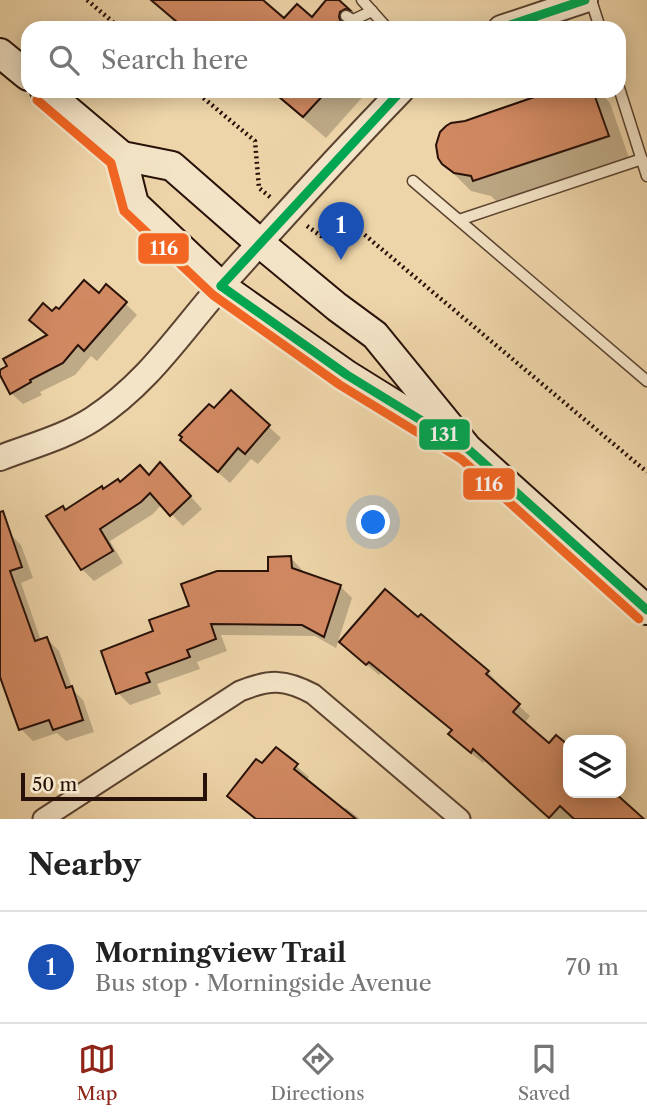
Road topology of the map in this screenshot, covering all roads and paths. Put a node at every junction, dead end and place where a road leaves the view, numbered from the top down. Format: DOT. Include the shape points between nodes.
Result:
graph roads {
  1 [pos="87,0"];
  2 [pos="362,0"];
  3 [pos="585,0"];
  4 [pos="591,0"];
  5 [pos="372,11"];
  6 [pos="346,16"];
  7 [pos="112,21"];
  8 [pos="381,21"];
  9 [pos="521,21"];
  10 [pos="598,21"];
  11 [pos="0,53"];
  12 [pos="21,70"];
  13 [pos="53,98"];
  14 [pos="203,98"];
  15 [pos="394,98"];
  16 [pos="622,98"];
  17 [pos="122,156"];
  18 [pos="642,159"];
  19 [pos="647,176"];
  20 [pos="413,181"];
  21 [pos="272,199"];
  22 [pos="459,220"];
  23 [pos="307,226"];
  24 [pos="261,244"];
  25 [pos="221,286"];
  26 [pos="647,381"];
  27 [pos="468,449"];
  28 [pos="0,458"];
  29 [pos="647,472"];
  30 [pos="647,610"];
  31 [pos="43,819"];
  32 [pos="460,819"];
  1 -- 7 [label="path"];
  2 -- 5 [label="lane"];
  3 -- 9 [label="street"];
  4 -- 10 [label="lane"];
  5 -- 6 [label="lane" via="353,20"];
  5 -- 8 [label="lane"];
  11 -- 12 [label="main road"];
  13 -- 17 [label="main road"];
  14 -- 21 [label="path" via="255,141 259,188"];
  15 -- 24 [label="street"];
  16 -- 18 [label="lane"];
  17 -- 24 [label="main road" via="173,166"];
  17 -- 25 [label="main road" via="134,204"];
  18 -- 19 [label="lane"];
  18 -- 22 [label="lane"];
  20 -- 22 [label="lane"];
  22 -- 26 [label="lane"];
  23 -- 29 [label="path" via="321,236 341,215"];
  24 -- 25 [label="street"];
  24 -- 27 [label="main road" via="375,335"];
  25 -- 27 [label="main road" via="346,376"];
  25 -- 28 [label="street" via="133,390 93,419"];
  27 -- 30 [label="main road"];
  31 -- 32 [label="street" via="240,691 276,681 313,694"];
}
